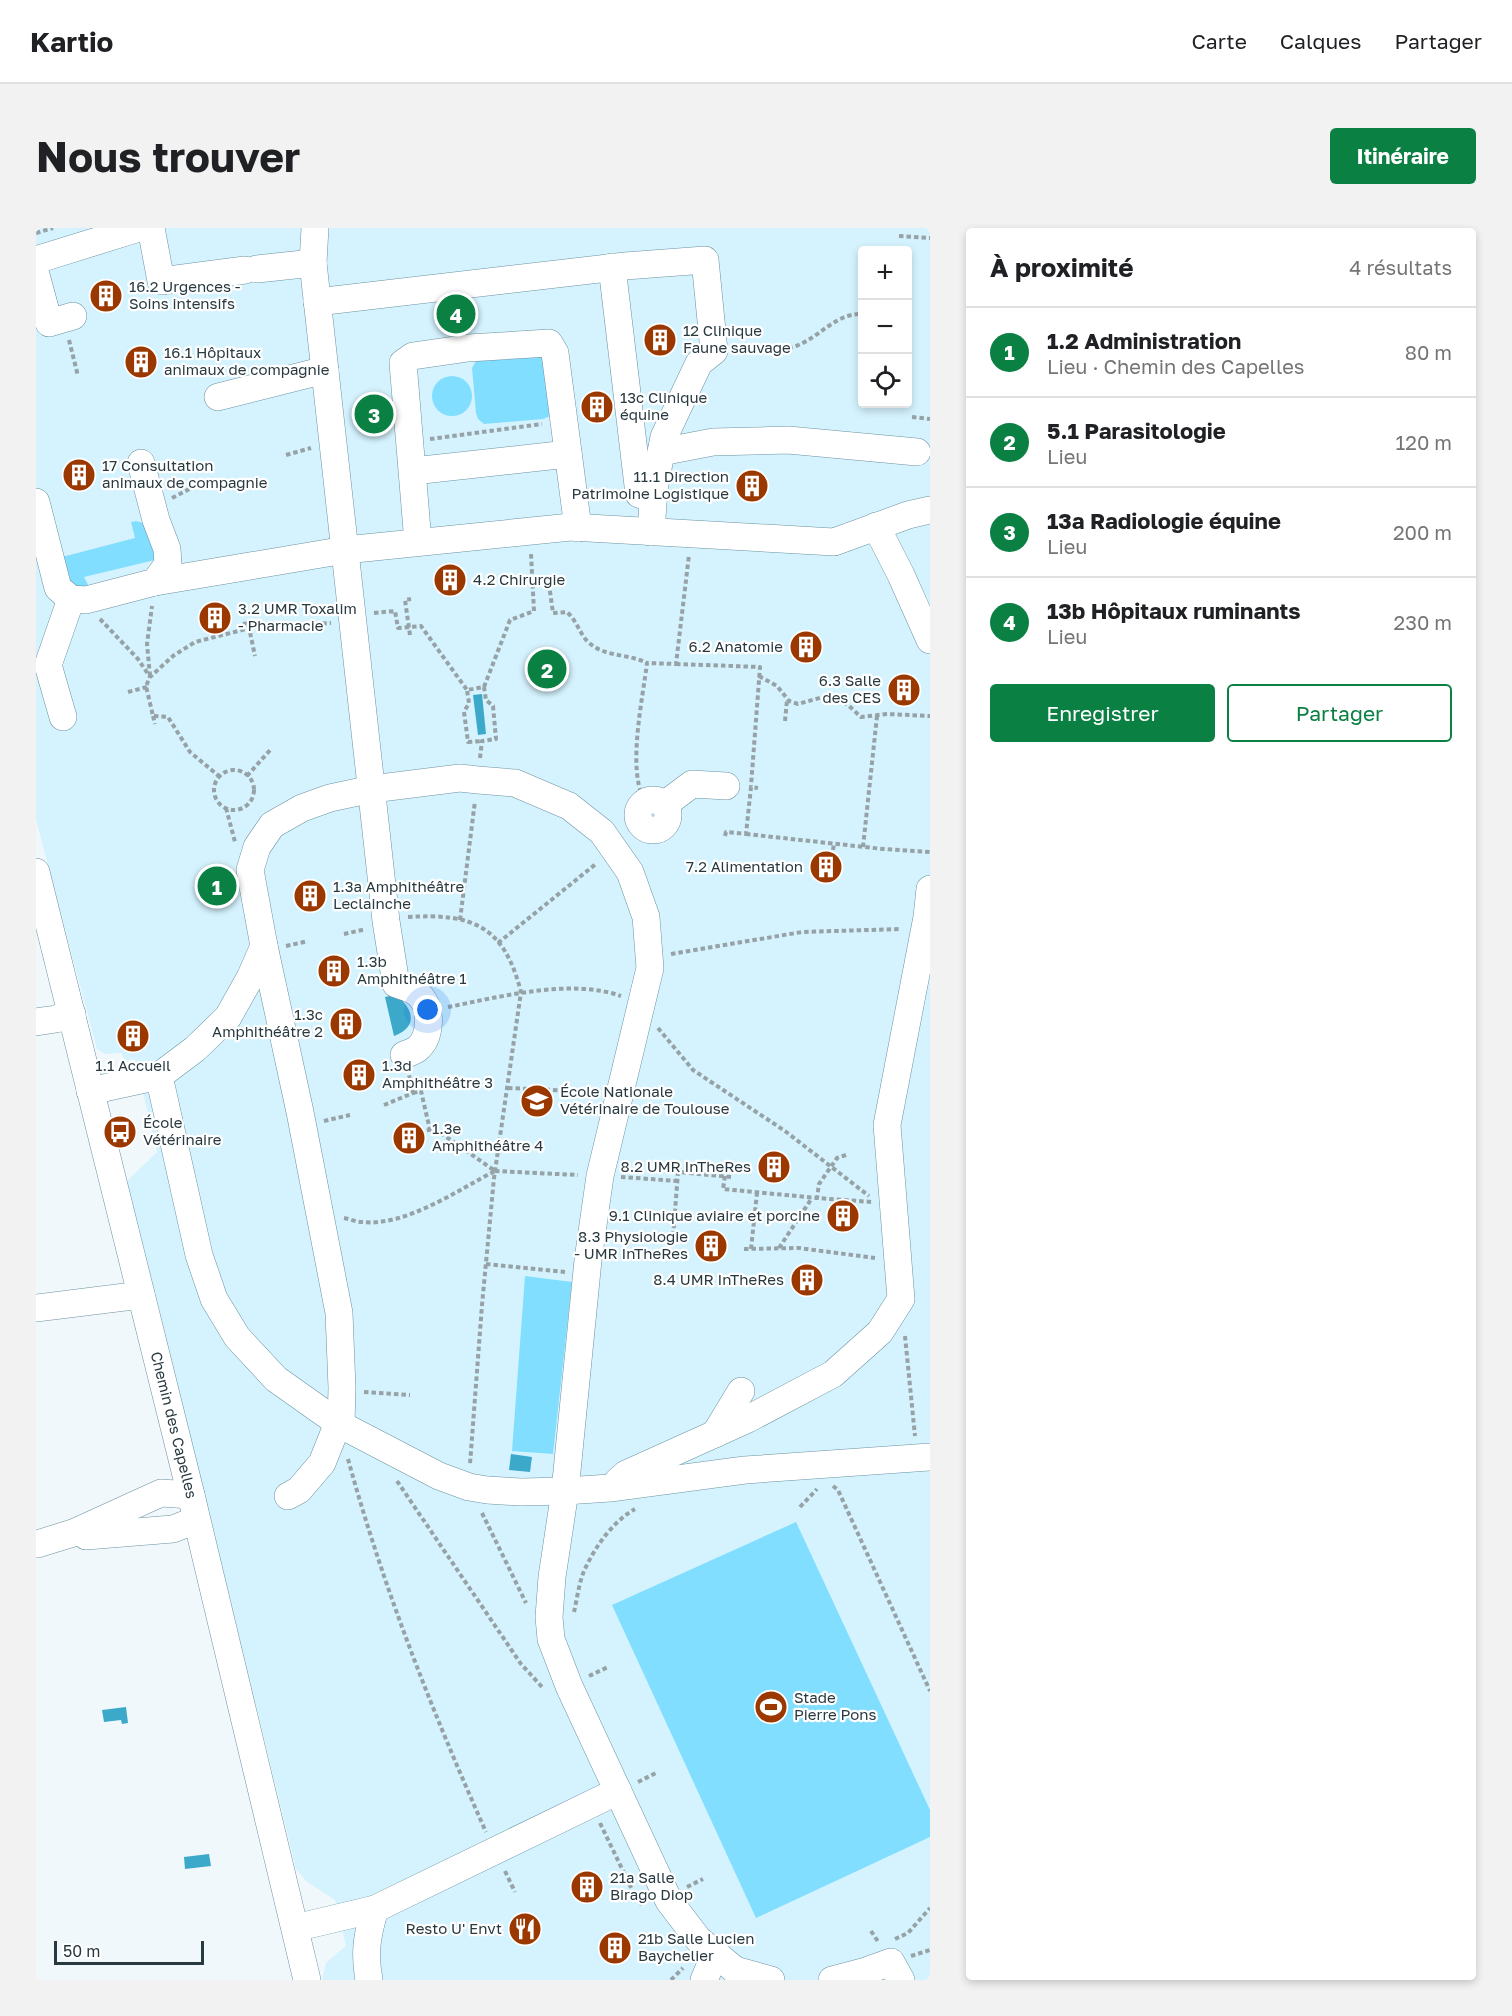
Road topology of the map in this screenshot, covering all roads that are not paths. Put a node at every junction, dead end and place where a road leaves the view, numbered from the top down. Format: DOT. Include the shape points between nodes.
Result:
graph roads {
  1 [pos="139,228"];
  2 [pos="151,228"];
  3 [pos="315,228"];
  4 [pos="36,260"];
  5 [pos="313,263"];
  6 [pos="612,267"];
  7 [pos="36,275"];
  8 [pos="317,302"];
  9 [pos="69,317"];
  10 [pos="325,370"];
  11 [pos="218,397"];
  12 [pos="662,452"];
  13 [pos="917,452"];
  14 [pos="568,454"];
  15 [pos="141,464"];
  16 [pos="413,471"];
  17 [pos="653,499"];
  18 [pos="36,502"];
  19 [pos="930,510"];
  20 [pos="876,526"];
  21 [pos="578,528"];
  22 [pos="651,532"];
  23 [pos="418,542"];
  24 [pos="345,550"];
  25 [pos="155,582"];
  26 [pos="78,599"];
  27 [pos="930,640"];
  28 [pos="63,717"];
  29 [pos="738,787"];
  30 [pos="372,789"];
  31 [pos="612,847"];
  32 [pos="36,872"];
  33 [pos="930,889"];
  34 [pos="264,946"];
  35 [pos="72,1014"];
  36 [pos="36,1022"];
  37 [pos="406,1064"];
  38 [pos="159,1076"];
  39 [pos="90,1091"];
  40 [pos="141,1295"];
  41 [pos="36,1308"];
  42 [pos="741,1391"];
  43 [pos="340,1424"];
  44 [pos="715,1434"];
  45 [pos="924,1457"];
  46 [pos="610,1488"];
  47 [pos="565,1491"];
  48 [pos="288,1496"];
  49 [pos="193,1507"];
  50 [pos="36,1544"];
  51 [pos="618,1791"];
  52 [pos="375,1909"];
  53 [pos="295,1928"];
  54 [pos="720,1958"];
  55 [pos="763,1979"];
  56 [pos="307,1980"];
  57 [pos="369,1980"];
  58 [pos="704,1980"];
  59 [pos="832,1980"];
  60 [pos="901,1980"];
  1 -- 4 [label="street"];
  2 -- 5 [label="street" via="161,281"];
  3 -- 5 [label="street"];
  5 -- 8 [label="street"];
  6 -- 8 [label="street"];
  6 -- 12 [label="street" via="705,260 714,351 699,363 664,437"];
  6 -- 17 [label="street" via="639,494"];
  7 -- 9 [label="street" via="49,323"];
  8 -- 10 [label="street"];
  10 -- 11 [label="street"];
  10 -- 24 [label="street"];
  12 -- 13 [label="street" via="713,442 788,440"];
  12 -- 17 [label="street"];
  14 -- 16 [label="street"];
  14 -- 16 [label="street" via="555,353 549,343 468,348 413,356 403,363"];
  14 -- 21 [label="street"];
  15 -- 25 [label="street" via="167,549 168,564"];
  16 -- 23 [label="street"];
  17 -- 22 [label="street"];
  18 -- 26 [label="street" via="58,588"];
  19 -- 20 [label="street"];
  20 -- 22 [label="street" via="834,542"];
  20 -- 27 [label="street"];
  21 -- 22 [label="street"];
  21 -- 23 [label="street"];
  23 -- 24 [label="street"];
  24 -- 25 [label="street"];
  24 -- 30 [label="street"];
  25 -- 26 [label="street"];
  26 -- 28 [label="street" via="48,665"];
  29 -- 31 [label="street" via="692,784 650,810"];
  30 -- 31 [label="street" via="460,778 515,783 568,806 602,832"];
  30 -- 34 [label="street" via="302,808 272,825 257,847 250,870"];
  30 -- 37 [label="street" via="378,925 396,984 420,995 428,1011 424,1041"];
  31 -- 47 [label="street" via="630,872 646,917 650,969 600,1176"];
  32 -- 35 [label="street, Chemin des Capelles"];
  33 -- 44 [label="street" via="887,1125 901,1299 880,1332 833,1374"];
  34 -- 38 [label="street" via="228,1017"];
  34 -- 43 [label="street" via="339,1313"];
  35 -- 36 [label="street"];
  35 -- 39 [label="street, Chemin des Capelles"];
  38 -- 39 [label="street"];
  38 -- 43 [label="street" via="199,1255 214,1299 237,1337 276,1379"];
  39 -- 40 [label="street, Chemin des Capelles"];
  40 -- 41 [label="street"];
  40 -- 49 [label="street, Chemin des Capelles"];
  42 -- 44 [label="street"];
  43 -- 47 [label="street" via="439,1476 469,1486 521,1492"];
  43 -- 48 [label="street" via="322,1463 299,1490"];
  44 -- 46 [label="street" via="626,1474"];
  45 -- 46 [label="street" via="745,1470"];
  46 -- 47 [label="street"];
  47 -- 51 [label="street" via="552,1577 561,1616 551,1639"];
  49 -- 50 [label="street" via="166,1501 86,1536"];
  49 -- 50 [label="street" via="161,1493 73,1533"];
  49 -- 53 [label="street, Chemin des Capelles"];
  51 -- 52 [label="street"];
  51 -- 54 [label="street" via="675,1890 698,1940"];
  52 -- 53 [label="street"];
  52 -- 57 [label="street" via="367,1936"];
  53 -- 56 [label="street, Chemin des Capelles"];
  54 -- 55 [label="street" via="735,1970"];
  54 -- 58 [label="street" via="710,1966"];
  59 -- 60 [label="street" via="891,1962"];
}
